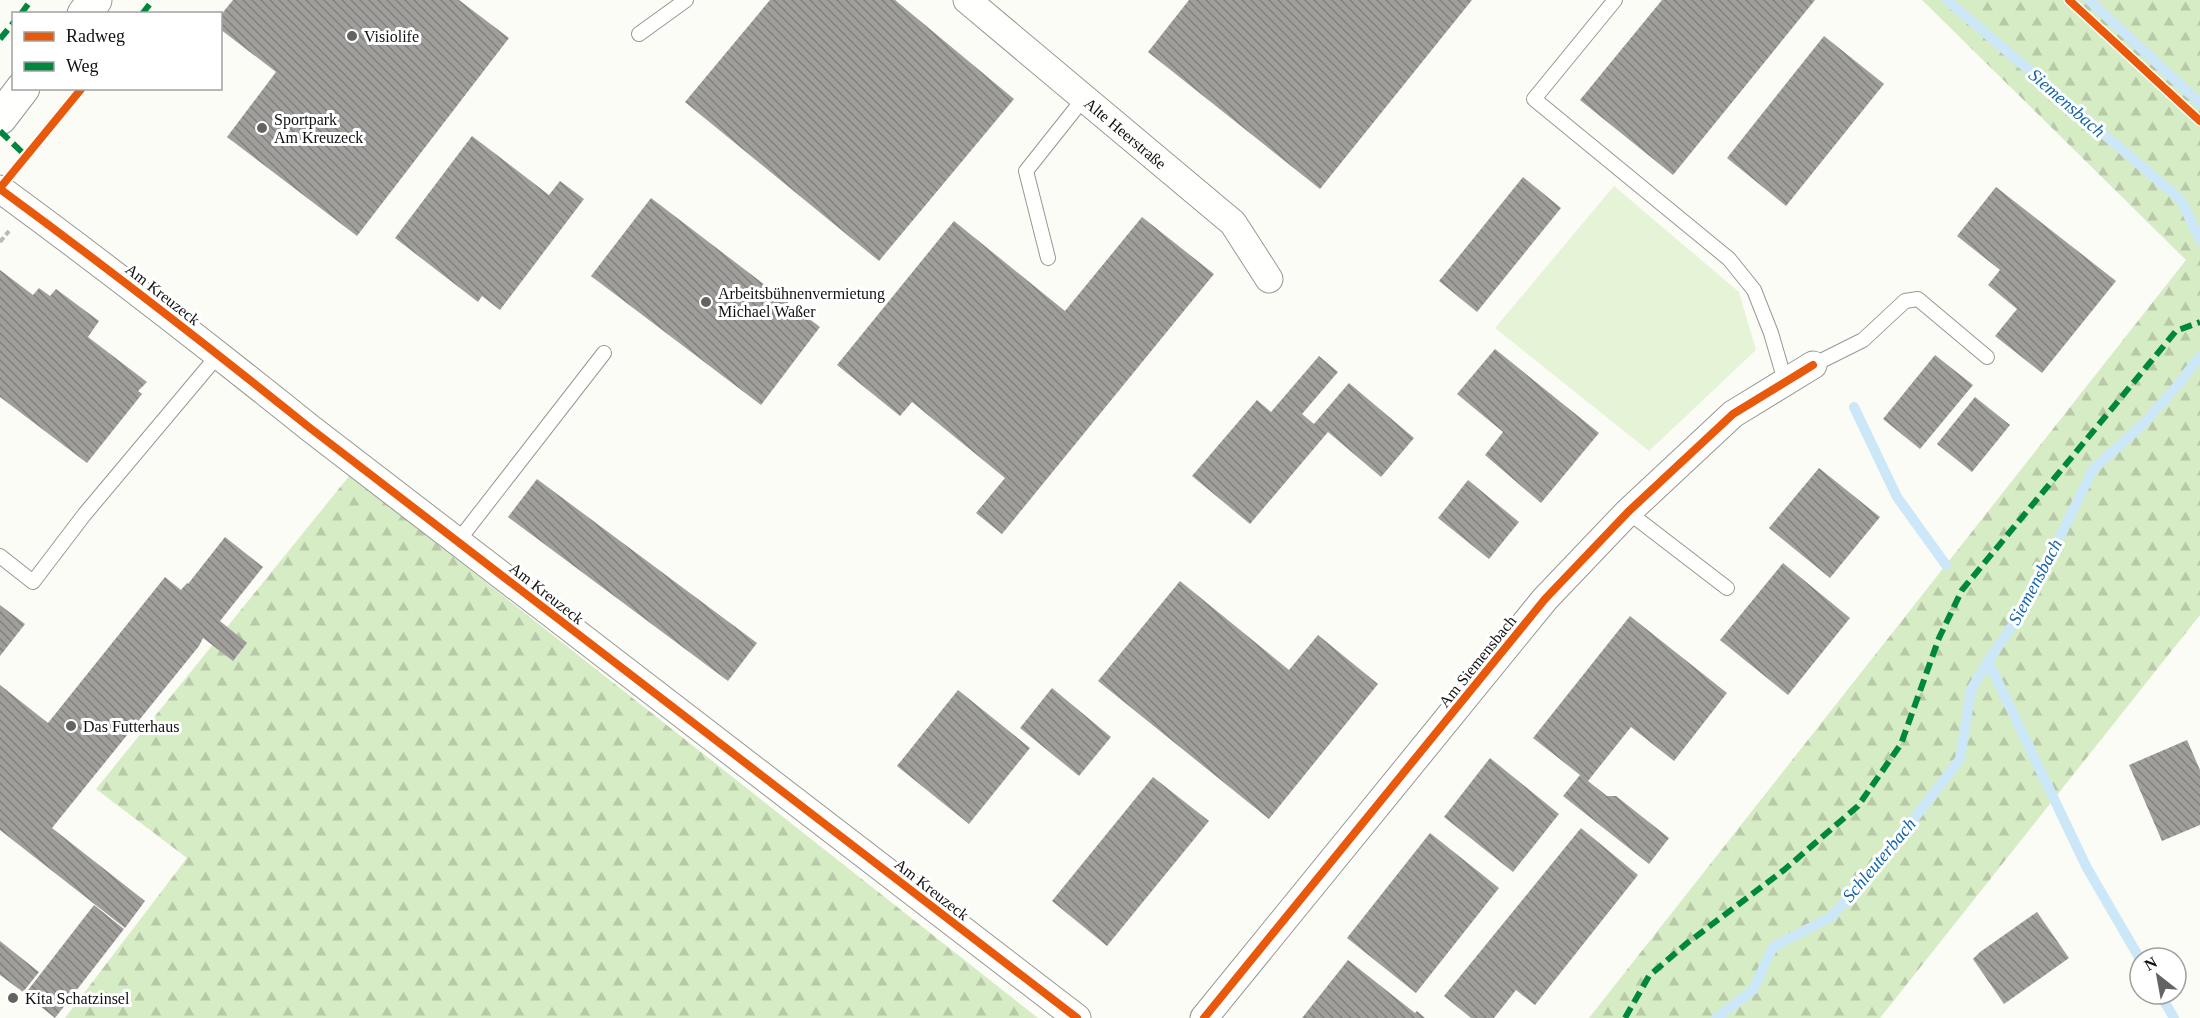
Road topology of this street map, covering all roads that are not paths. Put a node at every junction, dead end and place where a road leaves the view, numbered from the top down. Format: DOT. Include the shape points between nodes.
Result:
graph roads {
  1 [pos="686,0"];
  2 [pos="967,0"];
  3 [pos="1615,0"];
  4 [pos="639,34"];
  5 [pos="21,90"];
  6 [pos="1084,98"];
  7 [pos="0,118"];
  8 [pos="0,189"];
  9 [pos="1048,258"];
  10 [pos="1269,279"];
  11 [pos="604,353"];
  12 [pos="219,354"];
  13 [pos="1987,357"];
  14 [pos="1813,365"];
  15 [pos="1785,381"];
  16 [pos="1628,512"];
  17 [pos="458,541"];
  18 [pos="0,556"];
  19 [pos="1727,588"];
  20 [pos="1077,1018"];
  21 [pos="1204,1018"];
  1 -- 4 [label="lane"];
  2 -- 6 [label="street, Alte Heerstraße"];
  3 -- 15 [label="lane" via="1534,99 1729,259 1754,290"];
  5 -- 7 [label="street"];
  6 -- 9 [label="lane" via="1026,171"];
  6 -- 10 [label="street, Alte Heerstraße" via="1233,223"];
  8 -- 12 [label="street, Am Kreuzeck"];
  11 -- 17 [label="lane"];
  12 -- 17 [label="street, Am Kreuzeck"];
  12 -- 18 [label="lane" via="33,582"];
  13 -- 14 [label="lane" via="1918,299 1913,299 1863,340"];
  14 -- 15 [label="street, Am Siemensbach"];
  15 -- 16 [label="street, Am Siemensbach" via="1733,414"];
  16 -- 19 [label="lane"];
  16 -- 21 [label="street, Am Siemensbach" via="1545,599"];
  17 -- 20 [label="street, Am Kreuzeck"];
}
